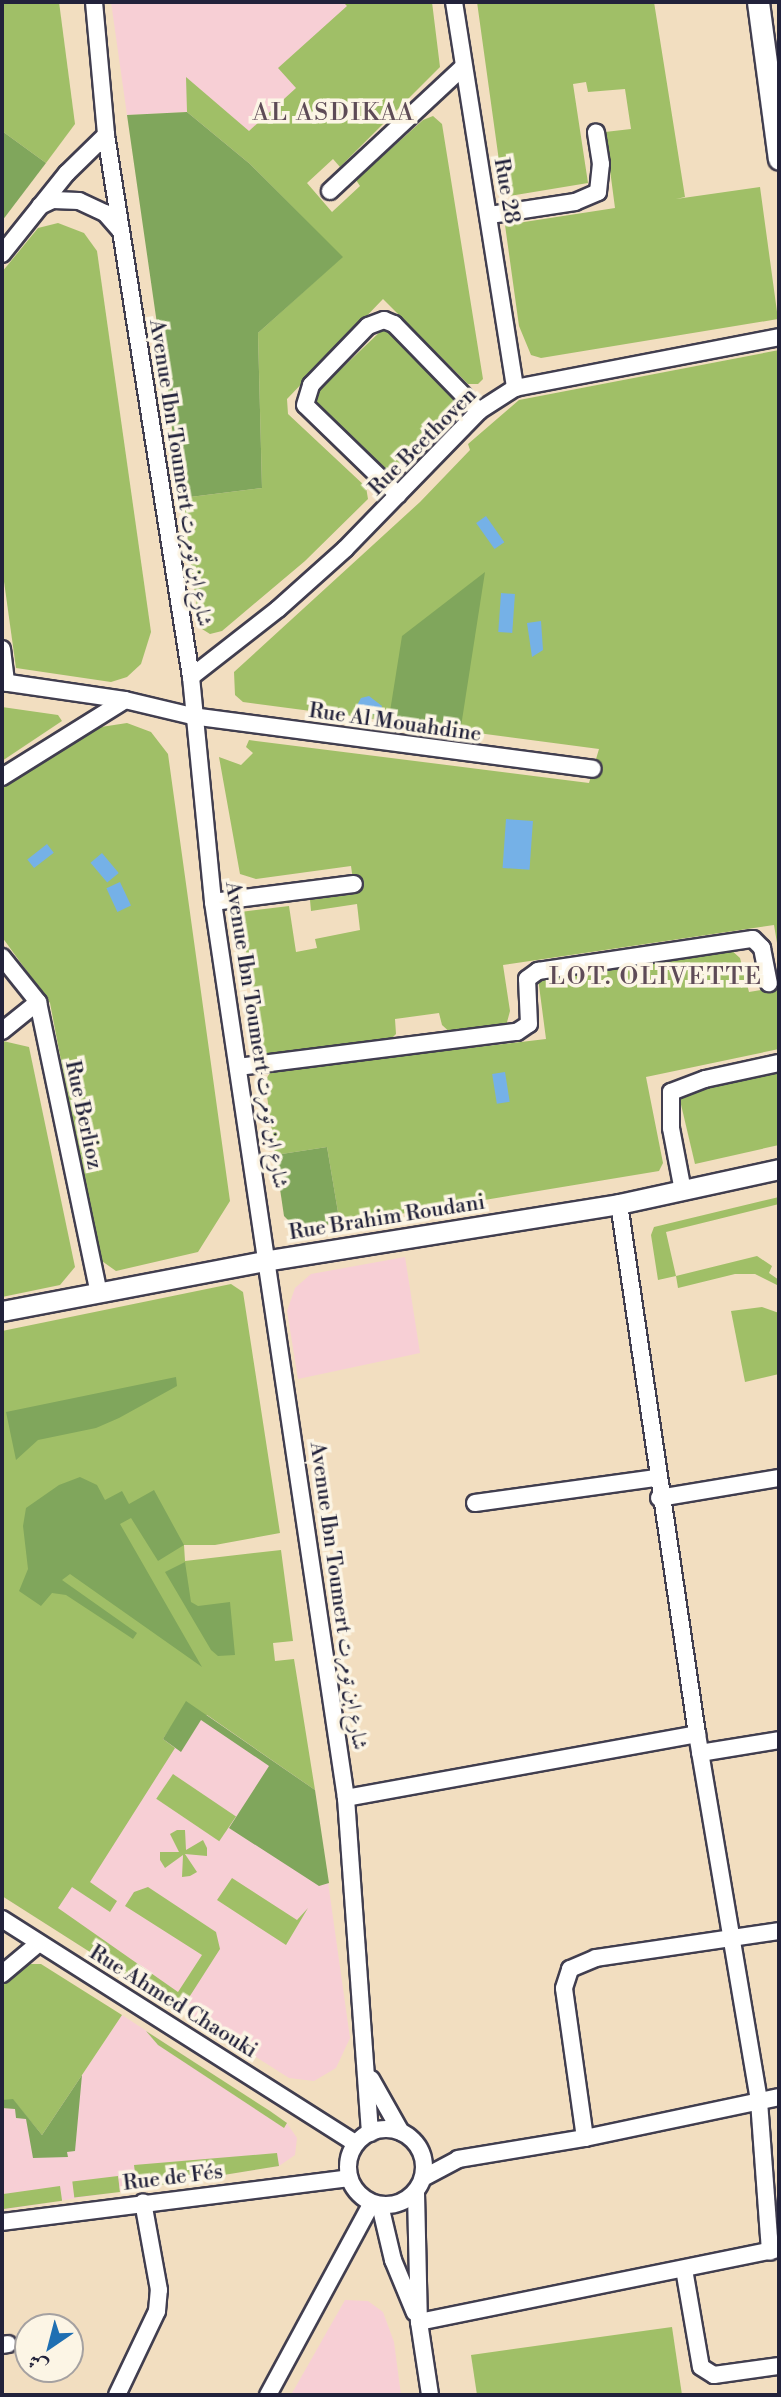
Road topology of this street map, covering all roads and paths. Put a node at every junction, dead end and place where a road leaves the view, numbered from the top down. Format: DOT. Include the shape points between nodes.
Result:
graph roads {
  1 [pos="94,2"];
  2 [pos="454,2"];
  3 [pos="758,2"];
  4 [pos="462,68"];
  5 [pos="777,124"];
  6 [pos="596,132"];
  7 [pos="106,135"];
  8 [pos="779,159"];
  9 [pos="330,191"];
  10 [pos="40,206"];
  11 [pos="490,215"];
  12 [pos="121,232"];
  13 [pos="2,254"];
  14 [pos="779,337"];
  15 [pos="514,388"];
  16 [pos="480,411"];
  17 [pos="398,495"];
  18 [pos="2,649"];
  19 [pos="191,677"];
  20 [pos="4,683"];
  21 [pos="125,700"];
  22 [pos="192,716"];
  23 [pos="593,769"];
  24 [pos="2,777"];
  25 [pos="354,884"];
  26 [pos="213,902"];
  27 [pos="2,957"];
  28 [pos="769,983"];
  29 [pos="38,1002"];
  30 [pos="2,1031"];
  31 [pos="779,1063"];
  32 [pos="237,1067"];
  33 [pos="779,1169"];
  34 [pos="683,1191"];
  35 [pos="619,1204"];
  36 [pos="270,1260"];
  37 [pos="99,1293"];
  38 [pos="2,1311"];
  39 [pos="656,1478"];
  40 [pos="779,1478"];
  41 [pos="659,1497"];
  42 [pos="475,1503"];
  43 [pos="696,1734"];
  44 [pos="779,1740"];
  45 [pos="700,1753"];
  46 [pos="346,1798"];
  47 [pos="2,1919"];
  48 [pos="779,1931"];
  49 [pos="729,1938"];
  50 [pos="39,1943"];
  51 [pos="2,1974"];
  52 [pos="369,2076"];
  53 [pos="779,2097"];
  54 [pos="759,2101"];
  55 [pos="320,2123"];
  56 [pos="401,2132"];
  57 [pos="370,2133"];
  58 [pos="585,2138"];
  59 [pos="356,2144"];
  60 [pos="421,2151"];
  61 [pos="458,2159"];
  62 [pos="348,2160"];
  63 [pos="349,2178"];
  64 [pos="419,2185"];
  65 [pos="358,2193"];
  66 [pos="143,2202"];
  67 [pos="376,2204"];
  68 [pos="2,2222"];
  69 [pos="346,2246"];
  70 [pos="775,2250"];
  71 [pos="684,2269"];
  72 [pos="419,2322"];
  73 [pos="779,2366"];
  74 [pos="117,2395"];
  75 [pos="268,2395"];
  76 [pos="430,2395"];
  1 -- 7 [label="street, Avenue Ibn Toumert شارع ابن تومرت"];
  2 -- 4 [label="street, Rue 28"];
  3 -- 5 [label="main road"];
  4 -- 9 [label="street"];
  4 -- 11 [label="street, Rue 28"];
  5 -- 8 [label="main road"];
  6 -- 11 [label="street" via="601,164 598,191 575,202"];
  7 -- 10 [label="street"];
  7 -- 12 [label="street, Avenue Ibn Toumert شارع ابن تومرت"];
  10 -- 12 [label="street" via="53,200 79,201 105,213"];
  10 -- 13 [label="street"];
  11 -- 15 [label="street, Rue 28"];
  12 -- 19 [label="street, Avenue Ibn Toumert شارع ابن تومرت"];
  14 -- 15 [label="street, Rue Beethoven"];
  15 -- 16 [label="street, Rue Beethoven"];
  16 -- 17 [label="street, Rue Beethoven"];
  16 -- 17 [label="street" via="394,324 384,320 368,327 311,386 305,405"];
  17 -- 19 [label="street, Rue Beethoven" via="269,617"];
  18 -- 20 [label="street"];
  19 -- 22 [label="street, Avenue Ibn Toumert شارع ابن تومرت"];
  20 -- 21 [label="street, Rue Al Mouahdine"];
  21 -- 22 [label="street, Rue Al Mouahdine"];
  21 -- 24 [label="street"];
  22 -- 23 [label="street, Rue Al Mouahdine"];
  22 -- 26 [label="street, Avenue Ibn Toumert شارع ابن تومرت"];
  25 -- 26 [label="street"];
  26 -- 32 [label="street, Avenue Ibn Toumert شارع ابن تومرت"];
  27 -- 29 [label="street, Rue Berlioz"];
  28 -- 32 [label="street" via="762,948 753,939 538,971 527,979 529,1024 517,1032"];
  29 -- 30 [label="street"];
  29 -- 37 [label="street, Rue Berlioz"];
  31 -- 34 [label="street" via="682,1085 670,1094 671,1128"];
  32 -- 36 [label="street, Avenue Ibn Toumert شارع ابن تومرت"];
  33 -- 34 [label="street, Rue Brahim Roudani"];
  34 -- 35 [label="street, Rue Brahim Roudani"];
  35 -- 36 [label="street, Rue Brahim Roudani"];
  35 -- 39 [label="street"];
  36 -- 37 [label="street, Rue Brahim Roudani"];
  36 -- 46 [label="street, Avenue Ibn Toumert شارع ابن تومرت"];
  37 -- 38 [label="street, Rue Brahim Roudani"];
  39 -- 41 [label="street"];
  39 -- 42 [label="street"];
  40 -- 41 [label="street"];
  41 -- 43 [label="street"];
  43 -- 45 [label="street"];
  43 -- 46 [label="street"];
  44 -- 45 [label="street"];
  45 -- 49 [label="street"];
  46 -- 52 [label="street, Avenue Ibn Toumert شارع ابن تومرت"];
  47 -- 50 [label="street, Rue Ahmed Chaouki"];
  48 -- 49 [label="street"];
  49 -- 54 [label="street"];
  49 -- 58 [label="street" via="596,1958 570,1969 564,1988"];
  50 -- 51 [label="street"];
  50 -- 55 [label="street, Rue Ahmed Chaouki"];
  52 -- 56 [label="street, Avenue Ibn Toumert شارع ابن تومرت"];
  52 -- 57 [label="street, Avenue Ibn Toumert شارع ابن تومرت"];
  53 -- 54 [label="street"];
  54 -- 58 [label="street"];
  54 -- 70 [label="street"];
  55 -- 59 [label="street, Rue Ahmed Chaouki"];
  55 -- 62 [label="street, Rue Ahmed Chaouki"];
  56 -- 57 [label="street"];
  56 -- 60 [label="street"];
  57 -- 59 [label="street"];
  58 -- 61 [label="street"];
  59 -- 62 [label="street"];
  60 -- 61 [label="street"];
  60 -- 64 [label="street"];
  61 -- 64 [label="street"];
  62 -- 63 [label="street"];
  63 -- 65 [label="street"];
  63 -- 66 [label="street, Rue de Fés"];
  64 -- 67 [label="street" via="401,2203"];
  64 -- 72 [label="street"];
  65 -- 67 [label="street"];
  65 -- 69 [label="street"];
  66 -- 68 [label="street, Rue de Fés"];
  66 -- 74 [label="street" via="159,2290 157,2311"];
  67 -- 69 [label="street"];
  67 -- 72 [label="street"];
  69 -- 75 [label="street"];
  70 -- 71 [label="street"];
  71 -- 72 [label="street"];
  71 -- 73 [label="street" via="701,2367 713,2375"];
  72 -- 76 [label="street"];
}
